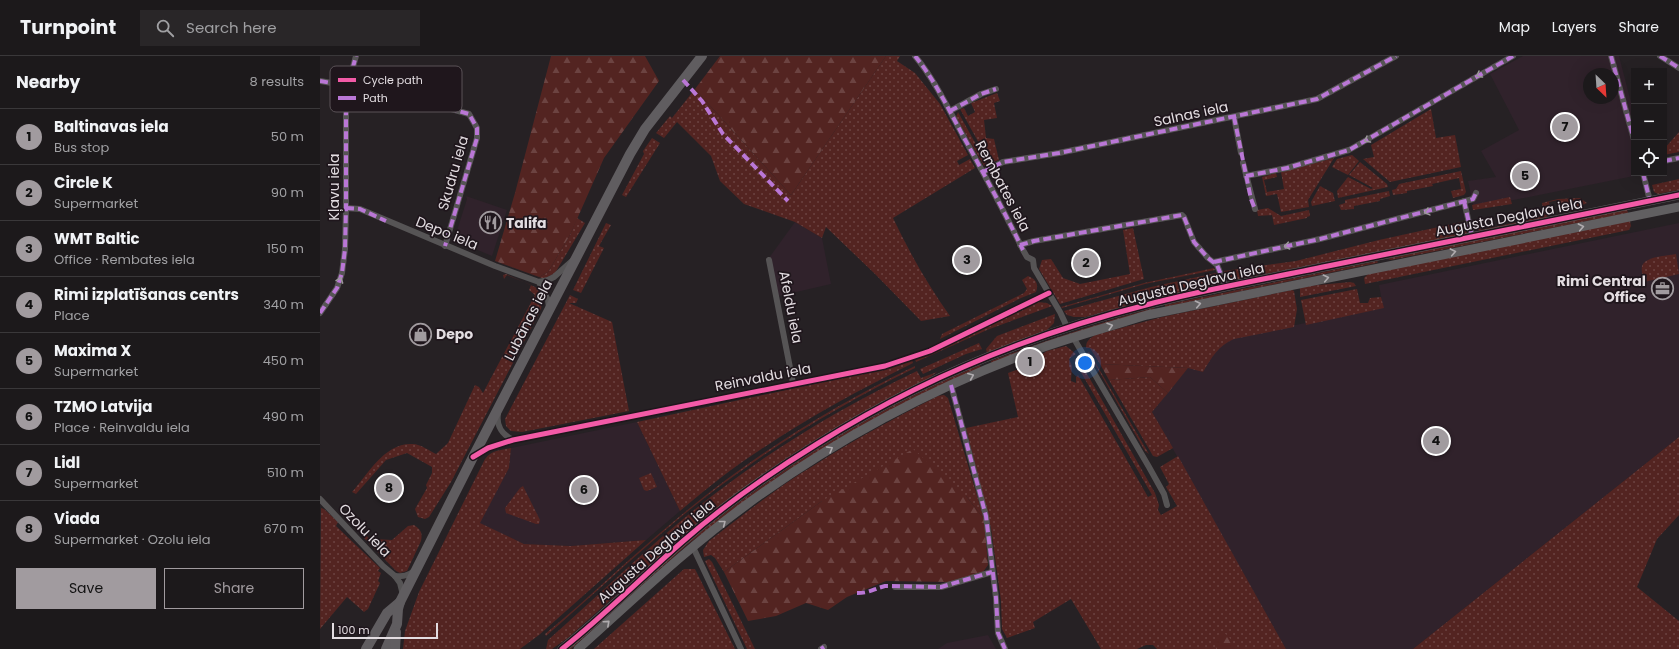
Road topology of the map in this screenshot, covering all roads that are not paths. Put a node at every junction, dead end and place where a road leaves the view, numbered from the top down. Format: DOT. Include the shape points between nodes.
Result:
graph roads {
  1 [pos="356,56"];
  2 [pos="702,56"];
  3 [pos="915,56"];
  4 [pos="1396,56"];
  5 [pos="1513,56"];
  6 [pos="1611,56"];
  7 [pos="1660,56"];
  8 [pos="353,66"];
  9 [pos="1679,68"];
  10 [pos="320,82"];
  11 [pos="330,83"];
  12 [pos="996,89"];
  13 [pos="950,111"];
  14 [pos="346,112"];
  15 [pos="462,112"];
  16 [pos="1234,117"];
  17 [pos="1631,129"];
  18 [pos="1238,138"];
  19 [pos="1231,140"];
  20 [pos="1241,153"];
  21 [pos="1679,158"];
  22 [pos="1667,160"];
  23 [pos="1243,163"];
  24 [pos="982,172"];
  25 [pos="1246,176"];
  26 [pos="1644,176"];
  27 [pos="1476,193"];
  28 [pos="1679,195"];
  29 [pos="1464,201"];
  30 [pos="1650,201"];
  31 [pos="1679,207"];
  32 [pos="346,208"];
  33 [pos="1255,209"];
  34 [pos="1472,236"];
  35 [pos="1020,245"];
  36 [pos="445,246"];
  37 [pos="575,258"];
  38 [pos="769,260"];
  39 [pos="1214,262"];
  40 [pos="538,282"];
  41 [pos="1226,287"];
  42 [pos="1048,293"];
  43 [pos="1158,302"];
  44 [pos="549,309"];
  45 [pos="1160,312"];
  46 [pos="320,314"];
  47 [pos="1067,327"];
  48 [pos="1073,337"];
  49 [pos="793,383"];
  50 [pos="951,385"];
  51 [pos="499,406"];
  52 [pos="513,440"];
  53 [pos="473,457"];
  54 [pos="321,502"];
  55 [pos="1167,505"];
  56 [pos="693,547"];
  57 [pos="418,568"];
  58 [pos="992,572"];
  59 [pos="395,576"];
  60 [pos="895,587"];
  61 [pos="400,602"];
  62 [pos="393,623"];
  63 [pos="366,649"];
  64 [pos="373,649"];
  65 [pos="380,649"];
  66 [pos="386,649"];
  67 [pos="395,649"];
  68 [pos="562,649"];
  69 [pos="578,649"];
  70 [pos="741,649"];
  71 [pos="1005,649"];
  1 -- 8 [label="street, Kļavu iela"];
  2 -- 37 [label="main road, Lubānas iela" via="645,129"];
  3 -- 13 [label="street, Rembates iela"];
  4 -- 16 [label="street, Salnas iela" via="1317,99"];
  5 -- 25 [label="street, one-way" via="1349,150 1287,168"];
  6 -- 17 [label="street"];
  7 -- 9 [label="street"];
  10 -- 11 [label="street, Skudru iela"];
  12 -- 13 [label="street"];
  13 -- 24 [label="street, Rembates iela"];
  14 -- 32 [label="street, Kļavu iela"];
  15 -- 36 [label="street, Skudru iela" via="469,114 474,121 477,138"];
  16 -- 18 [label="street"];
  16 -- 24 [label="street, Salnas iela" via="1059,153 1002,162"];
  18 -- 19 [label="street"];
  18 -- 20 [label="street"];
  21 -- 22 [label="street"];
  23 -- 25 [label="street"];
  24 -- 35 [label="street, Rembates iela"];
  25 -- 33 [label="street"];
  26 -- 30 [label="street"];
  27 -- 29 [label="street" via="1473,199"];
  28 -- 30 [label="main road, Augusta Deglava iela"];
  29 -- 34 [label="street"];
  29 -- 39 [label="street, one-way" via="1341,234"];
  30 -- 34 [label="main road, Augusta Deglava iela"];
  45 -- 31 [label="main road, Augusta Deglava iela, one-way"];
  32 -- 36 [label="street, Depo iela" via="360,210"];
  46 -- 32 [label="street, Kļavu iela, one-way" via="337,288 342,273"];
  34 -- 41 [label="main road, Augusta Deglava iela"];
  35 -- 39 [label="street" via="1182,215 1194,242"];
  35 -- 42 [label="street, Rembates iela" via="1027,257 1033,260 1034,268"];
  36 -- 40 [label="street, Depo iela"];
  37 -- 40 [label="street" via="554,277"];
  37 -- 44 [label="main road, Lubānas iela"];
  38 -- 49 [label="street, Afeldu iela"];
  39 -- 41 [label="street"];
  40 -- 44 [label="street" via="548,300"];
  41 -- 43 [label="main road, Augusta Deglava iela"];
  42 -- 47 [label="street, Rembates iela"];
  42 -- 49 [label="street, Reinvaldu iela" via="930,351 906,360 864,371"];
  43 -- 45 [label="main road"];
  43 -- 47 [label="main road, Augusta Deglava iela"];
  44 -- 51 [label="main road, Lubānas iela"];
  48 -- 45 [label="main road, Augusta Deglava iela, one-way"];
  47 -- 68 [label="main road, Augusta Deglava iela" via="953,372 885,405 818,443 735,500 691,534"];
  50 -- 48 [label="main road, Augusta Deglava iela, one-way"];
  48 -- 55 [label="street" via="1153,474"];
  49 -- 52 [label="street, Reinvaldu iela"];
  56 -- 50 [label="main road, Augusta Deglava iela, one-way" via="746,506 823,453"];
  50 -- 58 [label="street" via="986,516"];
  51 -- 52 [label="street" via="497,420 506,436"];
  51 -- 53 [label="main road, Lubānas iela"];
  52 -- 53 [label="street, Reinvaldu iela" via="488,448"];
  53 -- 57 [label="main road, Lubānas iela"];
  54 -- 59 [label="street, Ozolu iela"];
  69 -- 56 [label="main road, Augusta Deglava iela, one-way"];
  56 -- 70 [label="street"];
  57 -- 59 [label="street, Ozolu iela" via="408,575"];
  57 -- 61 [label="main road, Lubānas iela"];
  58 -- 60 [label="street" via="941,587"];
  58 -- 71 [label="street" via="998,633"];
  59 -- 61 [label="street, Ozolu iela" via="400,583"];
  61 -- 62 [label="main road, Lubānas iela"];
  61 -- 63 [label="main road" via="387,612"];
  62 -- 64 [label="main road, Lubānas iela" via="381,631"];
  62 -- 65 [label="main road, Lubānas iela" via="387,630"];
  62 -- 66 [label="main road, Lubānas iela"];
  62 -- 67 [label="main road"];
}
